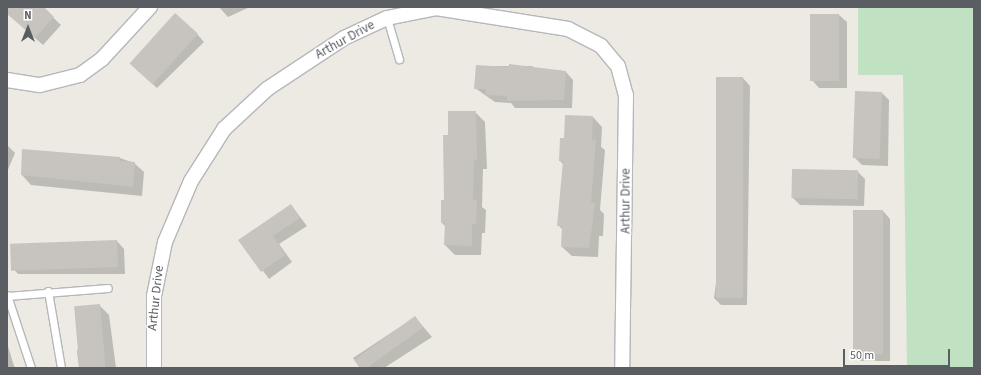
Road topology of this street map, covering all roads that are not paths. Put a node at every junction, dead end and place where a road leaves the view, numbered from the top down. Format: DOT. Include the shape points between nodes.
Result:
graph roads {
  1 [pos="150,7"];
  2 [pos="436,7"];
  3 [pos="387,18"];
  4 [pos="399,60"];
  5 [pos="7,80"];
  6 [pos="108,288"];
  7 [pos="48,291"];
  8 [pos="7,296"];
  9 [pos="31,368"];
  10 [pos="62,368"];
  11 [pos="154,368"];
  12 [pos="622,368"];
  1 -- 5 [label="street" via="102,59 80,75 40,85"];
  2 -- 3 [label="street, Arthur Drive"];
  2 -- 12 [label="street, Arthur Drive" via="568,29 601,46 618,66 626,95"];
  3 -- 4 [label="lane"];
  3 -- 11 [label="street, Arthur Drive" via="344,38 267,89 242,110 208,152 172,224 160,260 152,328"];
  6 -- 7 [label="lane"];
  7 -- 8 [label="lane"];
  7 -- 10 [label="lane"];
  8 -- 9 [label="lane"];
}
